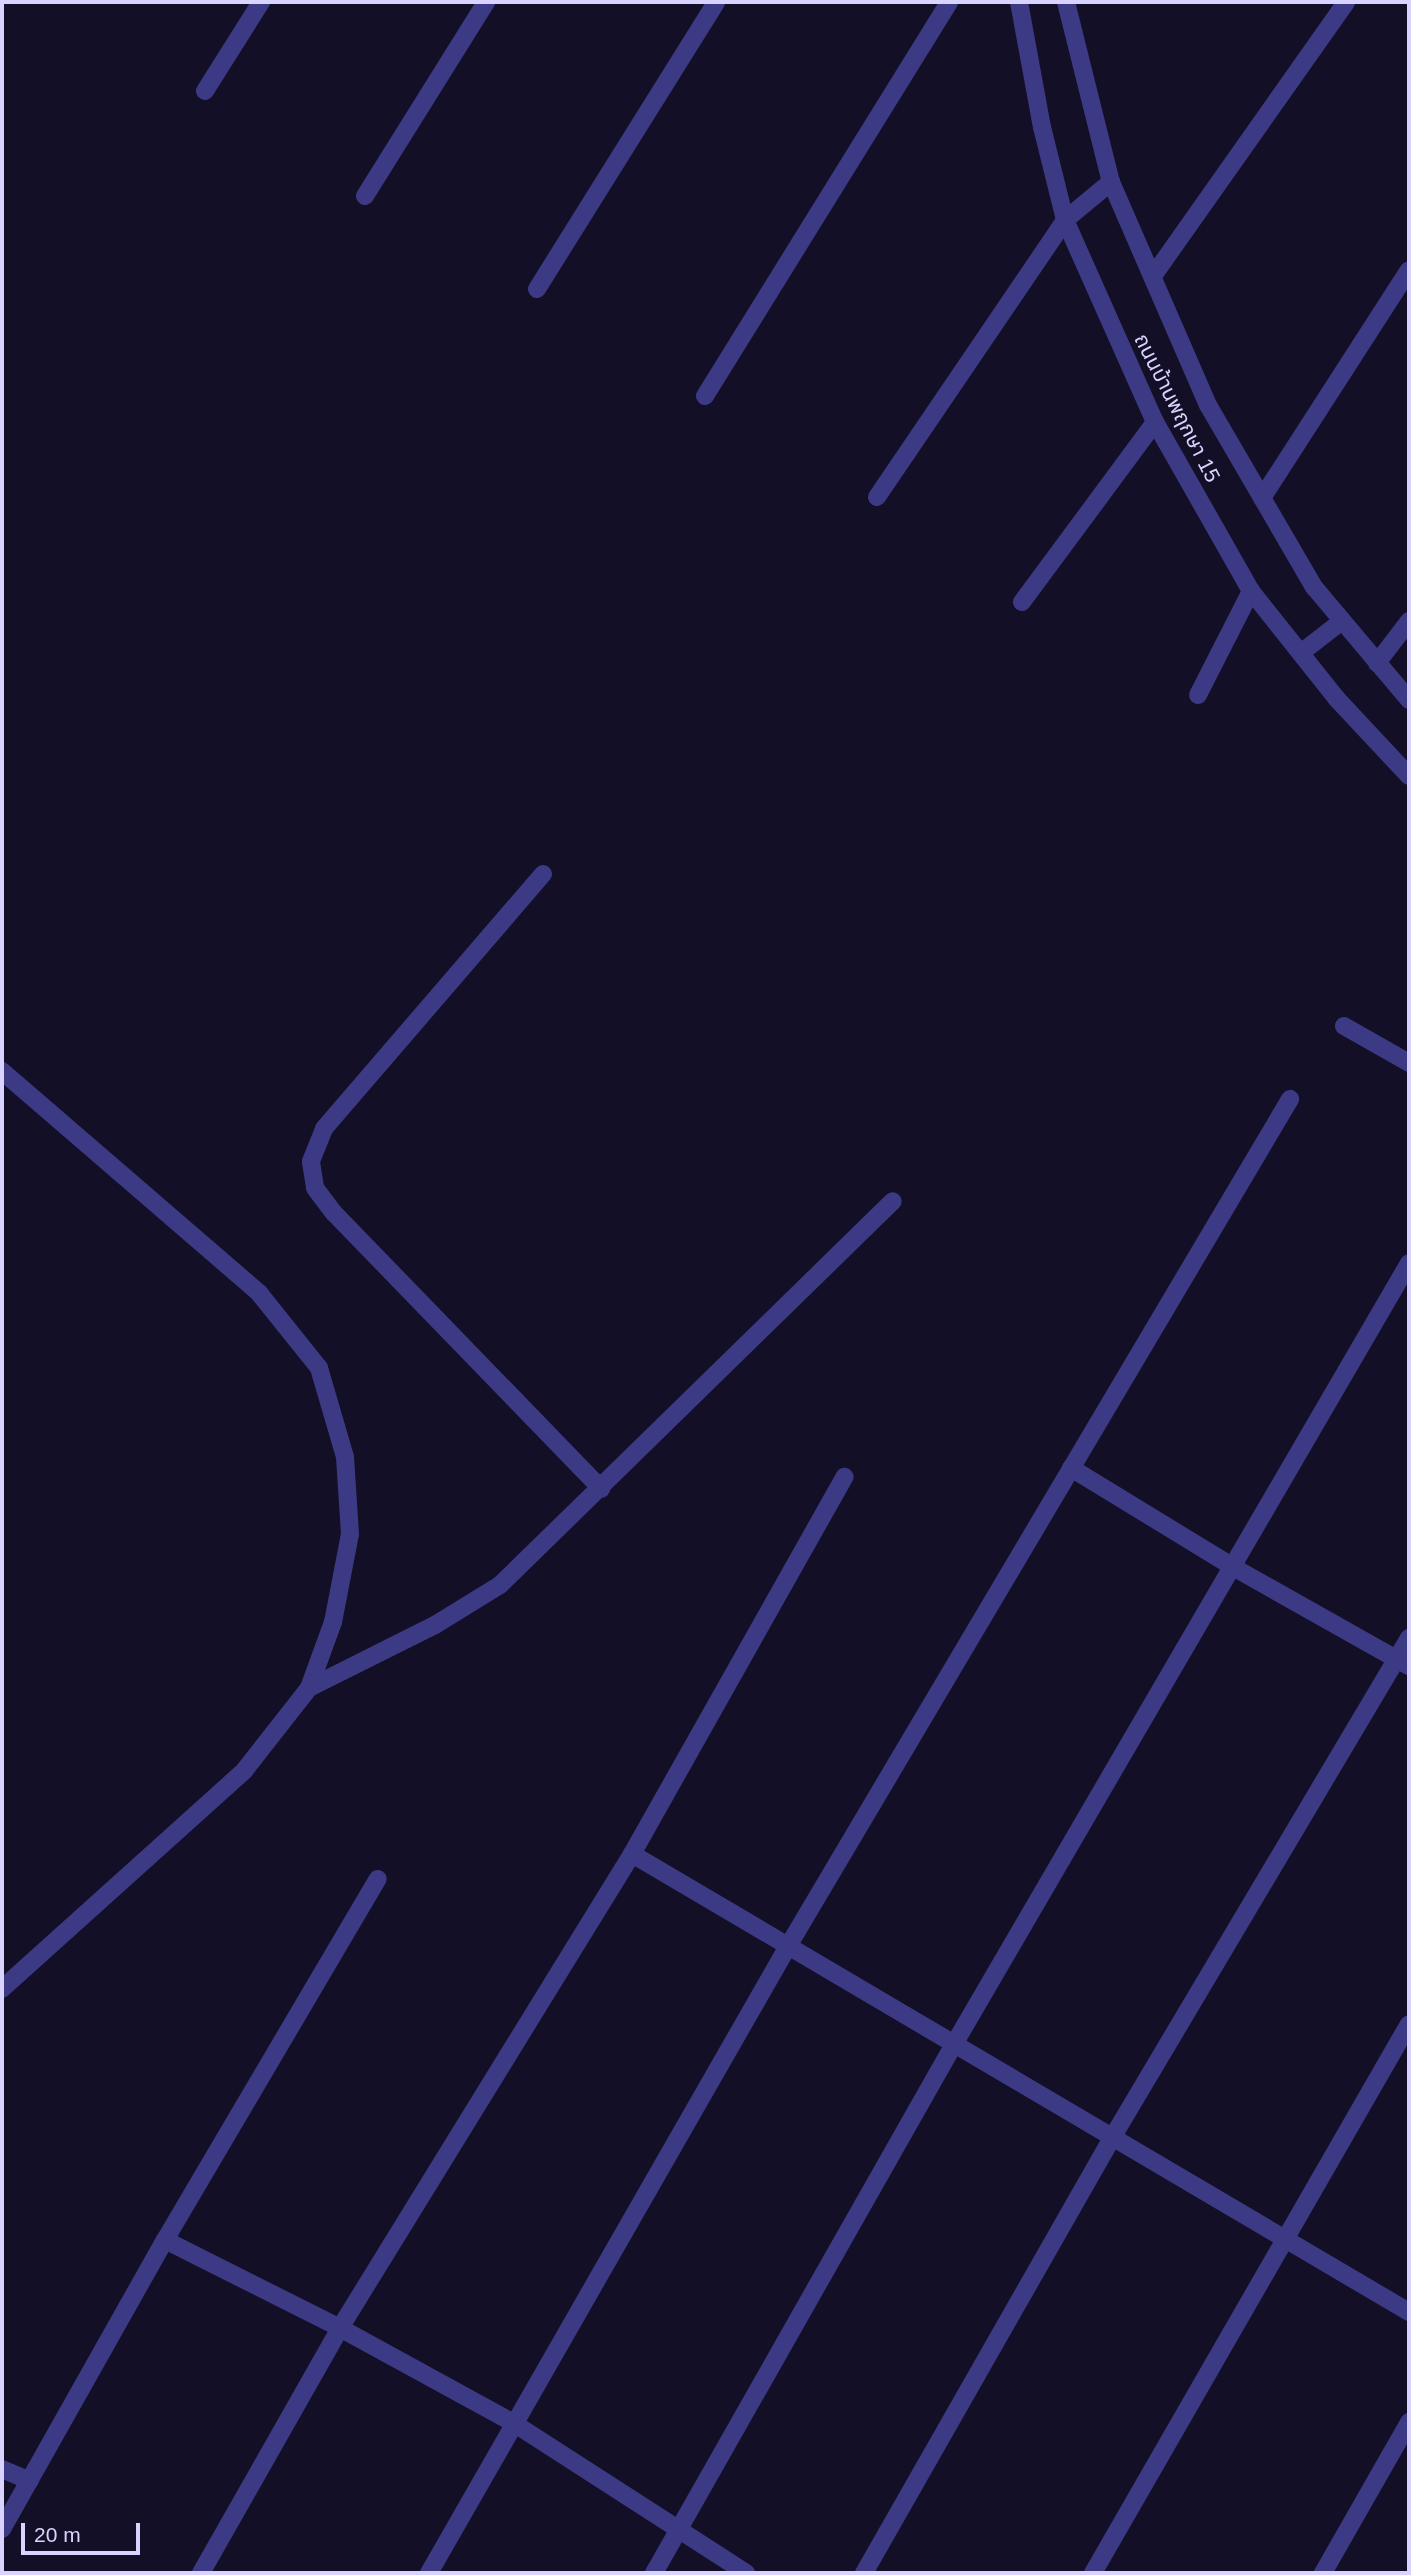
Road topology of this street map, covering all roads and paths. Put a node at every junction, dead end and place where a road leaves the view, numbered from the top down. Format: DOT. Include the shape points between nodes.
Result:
graph roads {
  1 [pos="261,2"];
  2 [pos="486,2"];
  3 [pos="716,2"];
  4 [pos="949,2"];
  5 [pos="1019,2"];
  6 [pos="1066,2"];
  7 [pos="1346,2"];
  8 [pos="205,91"];
  9 [pos="1111,182"];
  10 [pos="365,196"];
  11 [pos="1065,220"];
  12 [pos="1409,270"];
  13 [pos="1153,276"];
  14 [pos="537,289"];
  15 [pos="705,396"];
  16 [pos="1155,422"];
  17 [pos="877,497"];
  18 [pos="1262,498"];
  19 [pos="1251,591"];
  20 [pos="1022,602"];
  21 [pos="1342,621"];
  22 [pos="1409,621"];
  23 [pos="1302,652"];
  24 [pos="1377,663"];
  25 [pos="1198,695"];
  26 [pos="1409,699"];
  27 [pos="1409,776"];
  28 [pos="543,874"];
  29 [pos="1344,1026"];
  30 [pos="1409,1063"];
  31 [pos="2,1070"];
  32 [pos="1290,1098"];
  33 [pos="893,1201"];
  34 [pos="1409,1264"];
  35 [pos="1071,1468"];
  36 [pos="844,1477"];
  37 [pos="601,1489"];
  38 [pos="1233,1567"];
  39 [pos="1409,1638"];
  40 [pos="1403,1662"];
  41 [pos="309,1688"];
  42 [pos="632,1854"];
  43 [pos="377,1879"];
  44 [pos="786,1948"];
  45 [pos="2,1989"];
  46 [pos="1409,2024"];
  47 [pos="953,2046"];
  48 [pos="1112,2138"];
  49 [pos="164,2240"];
  50 [pos="1286,2240"];
  51 [pos="1409,2312"];
  52 [pos="340,2328"];
  53 [pos="1409,2422"];
  54 [pos="515,2424"];
  55 [pos="2,2469"];
  56 [pos="30,2481"];
  57 [pos="2,2529"];
  58 [pos="678,2531"];
  59 [pos="201,2573"];
  60 [pos="429,2573"];
  61 [pos="654,2573"];
  62 [pos="746,2573"];
  63 [pos="864,2573"];
  64 [pos="1094,2573"];
  65 [pos="1323,2573"];
  1 -- 8 [label="street"];
  2 -- 10 [label="street"];
  3 -- 14 [label="street"];
  4 -- 15 [label="street"];
  5 -- 11 [label="street, ถนนบ้านพฤกษา 15" via="1041,127"];
  6 -- 9 [label="street, ถนนบ้านพฤกษา 15"];
  7 -- 13 [label="street"];
  9 -- 11 [label="street"];
  9 -- 13 [label="street, ถนนบ้านพฤกษา 15"];
  11 -- 16 [label="street, ถนนบ้านพฤกษา 15"];
  11 -- 17 [label="street"];
  12 -- 18 [label="street"];
  13 -- 18 [label="street, ถนนบ้านพฤกษา 15" via="1208,405"];
  16 -- 19 [label="street, ถนนบ้านพฤกษา 15"];
  16 -- 20 [label="street"];
  18 -- 21 [label="street, ถนนบ้านพฤกษา 15" via="1314,587"];
  19 -- 23 [label="street, ถนนบ้านพฤกษา 15"];
  19 -- 25 [label="street"];
  21 -- 23 [label="street"];
  21 -- 24 [label="street, ถนนบ้านพฤกษา 15"];
  22 -- 24 [label="street"];
  23 -- 27 [label="street, ถนนบ้านพฤกษา 15" via="1336,698"];
  24 -- 26 [label="street, ถนนบ้านพฤกษา 15"];
  28 -- 37 [label="street" via="324,1129 311,1162 315,1188 334,1213"];
  29 -- 30 [label="street"];
  31 -- 41 [label="street" via="259,1293 319,1368 345,1457 350,1534 333,1622"];
  32 -- 35 [label="street"];
  33 -- 37 [label="street"];
  34 -- 38 [label="street"];
  35 -- 38 [label="street"];
  35 -- 44 [label="street"];
  36 -- 42 [label="street"];
  37 -- 41 [label="street" via="500,1585 435,1625"];
  38 -- 40 [label="street"];
  38 -- 47 [label="street"];
  39 -- 40 [label="street"];
  40 -- 48 [label="street"];
  41 -- 45 [label="street" via="244,1771"];
  42 -- 44 [label="street"];
  42 -- 52 [label="street"];
  43 -- 49 [label="street"];
  44 -- 47 [label="street"];
  44 -- 54 [label="street"];
  46 -- 50 [label="street"];
  47 -- 48 [label="street"];
  47 -- 58 [label="street"];
  48 -- 50 [label="street"];
  48 -- 63 [label="street"];
  49 -- 52 [label="street"];
  49 -- 56 [label="street"];
  50 -- 51 [label="street"];
  50 -- 64 [label="street"];
  52 -- 54 [label="street"];
  52 -- 59 [label="street"];
  53 -- 65 [label="street"];
  54 -- 58 [label="street"];
  54 -- 60 [label="street"];
  55 -- 56 [label="street"];
  56 -- 57 [label="street"];
  58 -- 61 [label="street"];
  58 -- 62 [label="street"];
}
